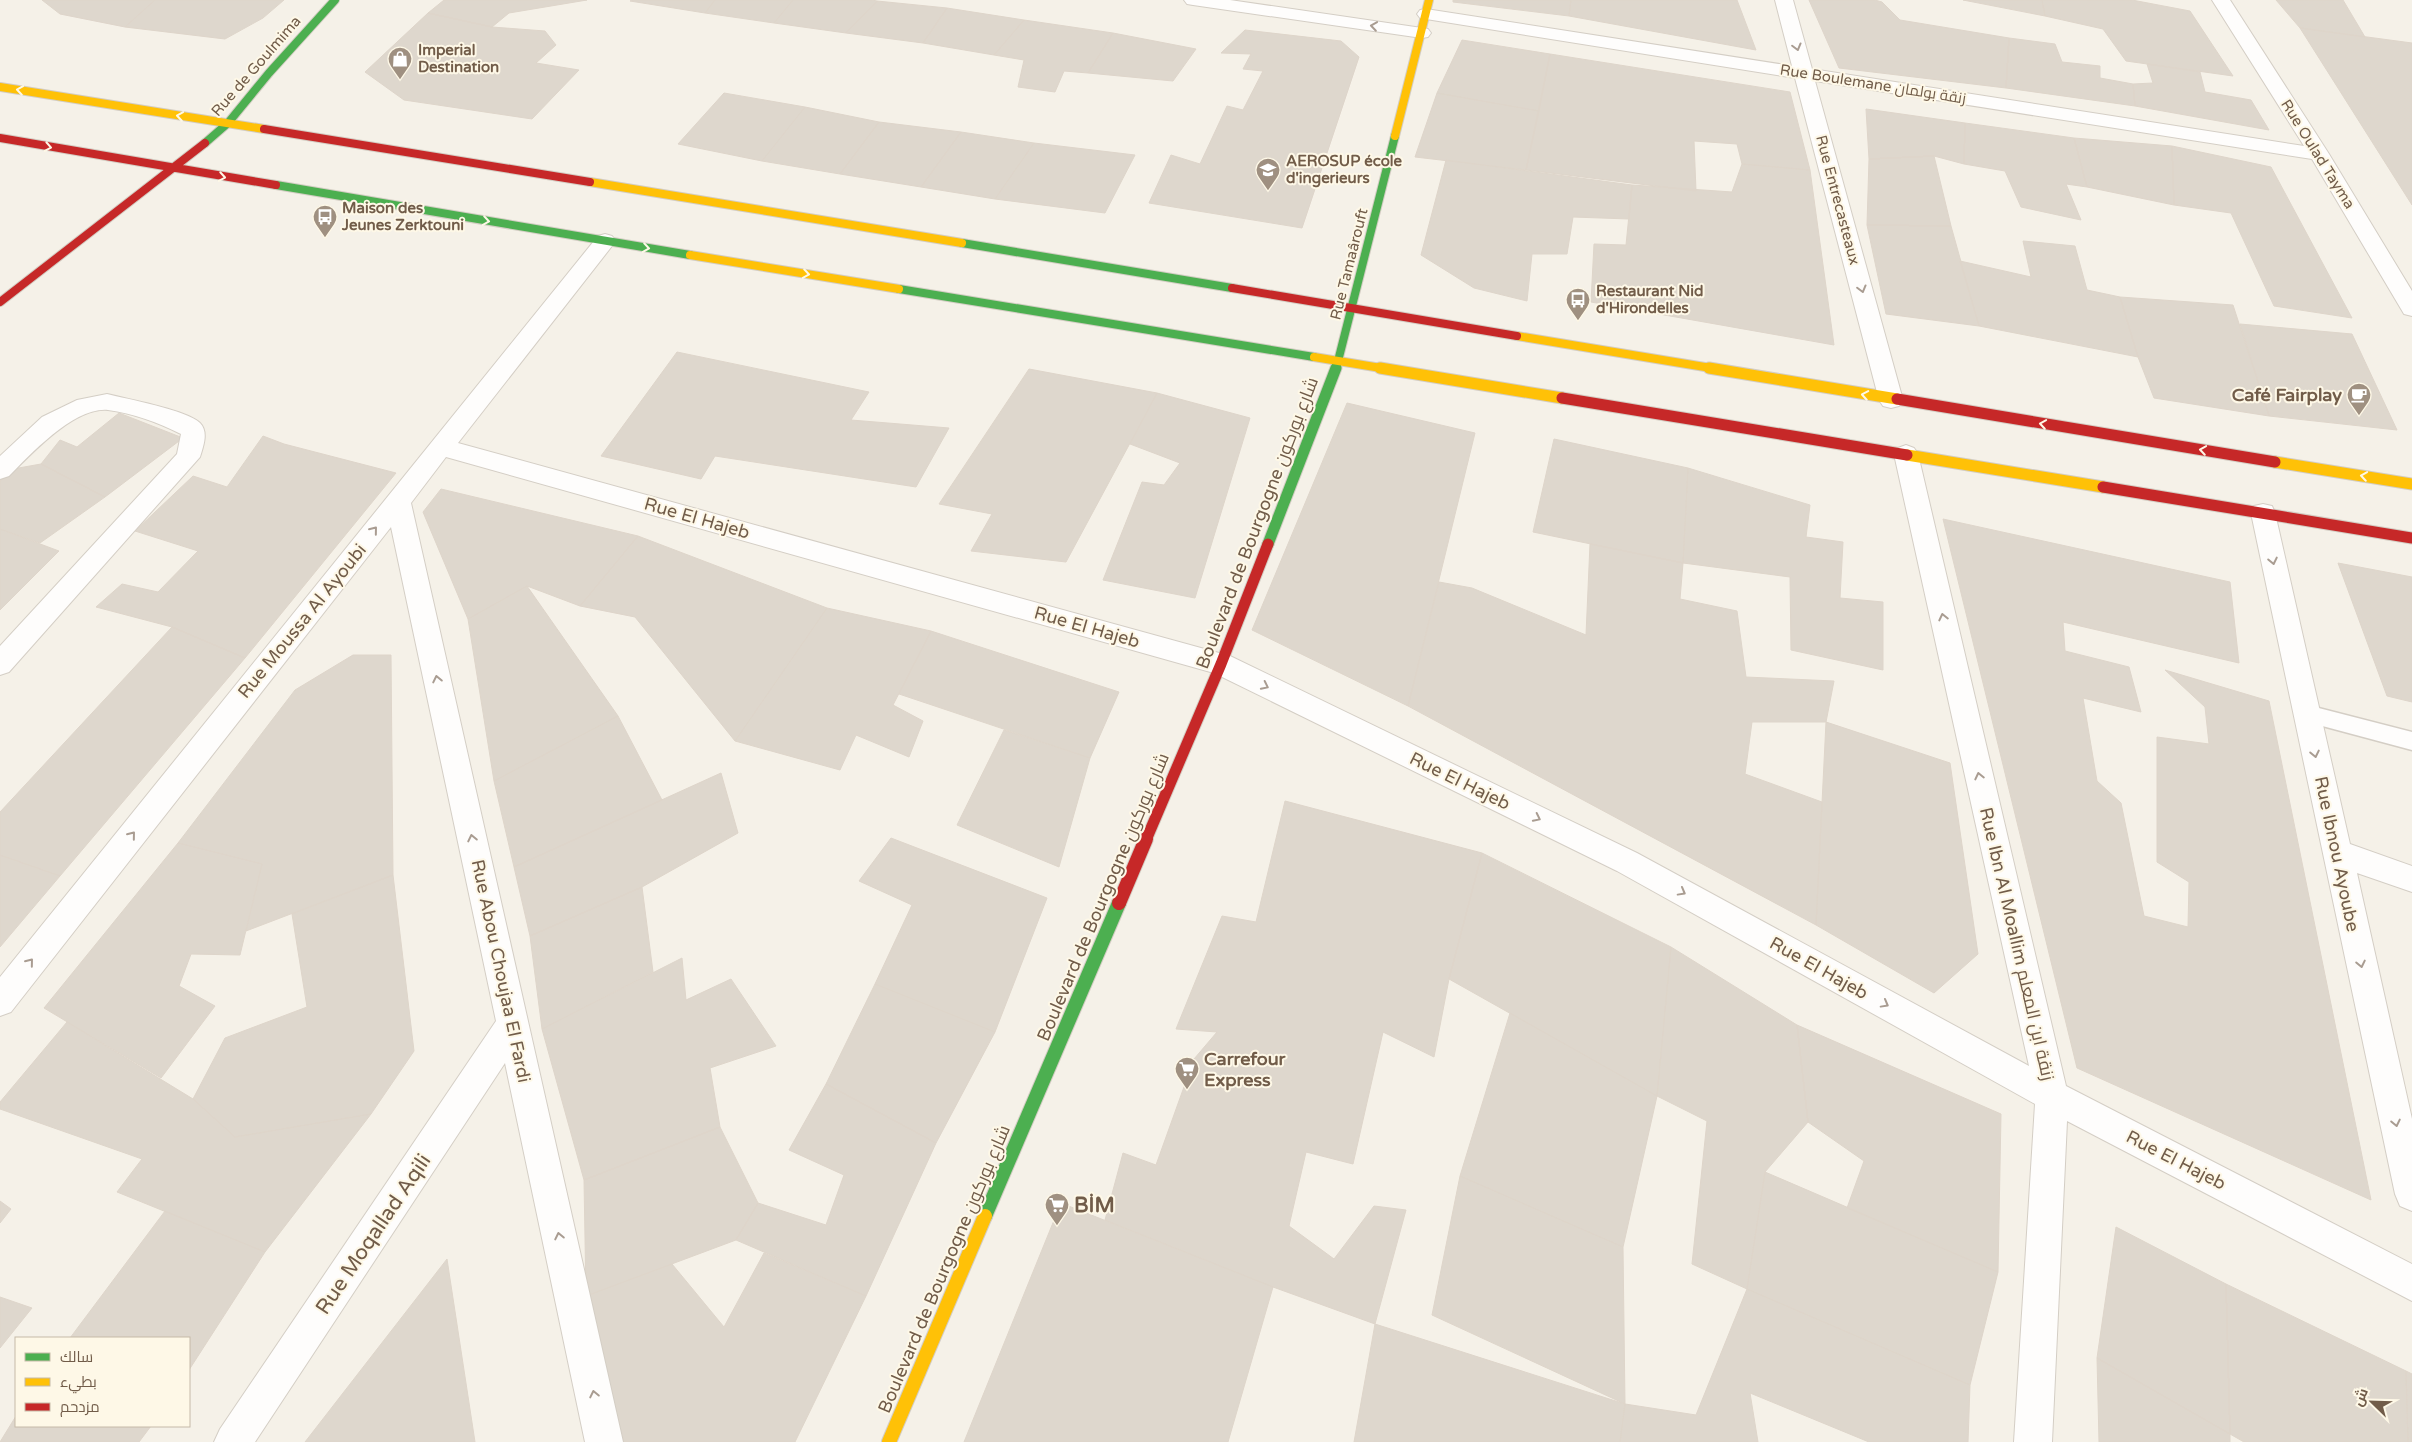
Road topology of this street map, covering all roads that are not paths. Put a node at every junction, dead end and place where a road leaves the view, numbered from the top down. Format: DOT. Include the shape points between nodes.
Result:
graph roads {
  1 [pos="335,0"];
  2 [pos="1193,0"];
  3 [pos="1784,0"];
  4 [pos="2221,0"];
  5 [pos="1428,7"];
  6 [pos="1422,33"];
  7 [pos="1804,74"];
  8 [pos="0,87"];
  9 [pos="228,123"];
  10 [pos="0,138"];
  11 [pos="2319,154"];
  12 [pos="174,169"];
  13 [pos="605,241"];
  14 [pos="0,302"];
  15 [pos="1354,308"];
  16 [pos="2412,309"];
  17 [pos="1339,361"];
  18 [pos="1891,400"];
  19 [pos="441,447"];
  20 [pos="1906,454"];
  21 [pos="0,470"];
  22 [pos="2412,484"];
  23 [pos="398,500"];
  24 [pos="2263,513"];
  25 [pos="2412,538"];
  26 [pos="5,653"];
  27 [pos="1221,664"];
  28 [pos="2307,714"];
  29 [pos="2412,741"];
  30 [pos="2337,853"];
  31 [pos="2412,879"];
  32 [pos="0,1001"];
  33 [pos="512,1025"];
  34 [pos="2052,1096"];
  35 [pos="2412,1194"];
  36 [pos="2412,1282"];
  37 [pos="233,1442"];
  38 [pos="604,1442"];
  39 [pos="889,1442"];
  40 [pos="2033,1442"];
  1 -- 9 [label="main road, Rue de Goulmima"];
  6 -- 2 [label="street, one-way"];
  3 -- 7 [label="street, Rue Entrecasteaux, one-way"];
  4 -- 11 [label="street, Rue Oulad Tayma"];
  5 -- 6 [label="main road, Rue Tamaârouft"];
  5 -- 7 [label="street, Rue Boulemane زنقة بولمان"];
  6 -- 15 [label="main road, Rue Tamaârouft"];
  7 -- 11 [label="street, Rue Boulemane زنقة بولمان"];
  7 -- 18 [label="street, Rue Entrecasteaux, one-way"];
  9 -- 8 [label="main road, one-way"];
  9 -- 12 [label="main road, Rue de Goulmima"];
  9 -- 15 [label="main road"];
  10 -- 12 [label="main road, one-way"];
  11 -- 16 [label="street, Rue Oulad Tayma"];
  12 -- 13 [label="main road, one-way"];
  12 -- 14 [label="main road, Rue de Goulmima"];
  13 -- 17 [label="main road, one-way"];
  13 -- 19 [label="street, Rue Moussa Al Ayoubi"];
  15 -- 17 [label="main road, Rue Tamaârouft"];
  18 -- 15 [label="main road, one-way"];
  17 -- 20 [label="main road"];
  17 -- 27 [label="main road, Boulevard de Bourgogne شارع بوركون"];
  22 -- 18 [label="main road, one-way"];
  19 -- 23 [label="street, Rue Moussa Al Ayoubi"];
  19 -- 27 [label="street, Rue El Hajeb"];
  20 -- 24 [label="main road"];
  34 -- 20 [label="street, Rue Ibn Al Moallim زنقة ابن المعلم, one-way"];
  21 -- 26 [label="street" via="50,423 85,406 107,402 166,417 192,429 188,456"];
  32 -- 23 [label="street, Rue Moussa Al Ayoubi, one-way"];
  33 -- 23 [label="street, Rue Abou Choujaa El Fardi, one-way"];
  24 -- 25 [label="main road"];
  24 -- 28 [label="street, Rue Ibnou Ayoube, one-way"];
  27 -- 34 [label="street, Rue El Hajeb, one-way" via="1626,862"];
  27 -- 39 [label="main road, Boulevard de Bourgogne شارع بوركون"];
  28 -- 29 [label="lane"];
  28 -- 30 [label="street, Rue Ibnou Ayoube, one-way"];
  30 -- 31 [label="street"];
  30 -- 35 [label="street, Rue Ibnou Ayoube, one-way"];
  33 -- 37 [label="street, Rue Moqallad Aqili"];
  38 -- 33 [label="street, Rue Abou Choujaa El Fardi, one-way"];
  34 -- 36 [label="street, Rue El Hajeb"];
  34 -- 40 [label="street, Rue Ibn Al Moallim زنقة ابن المعلم"];
}
